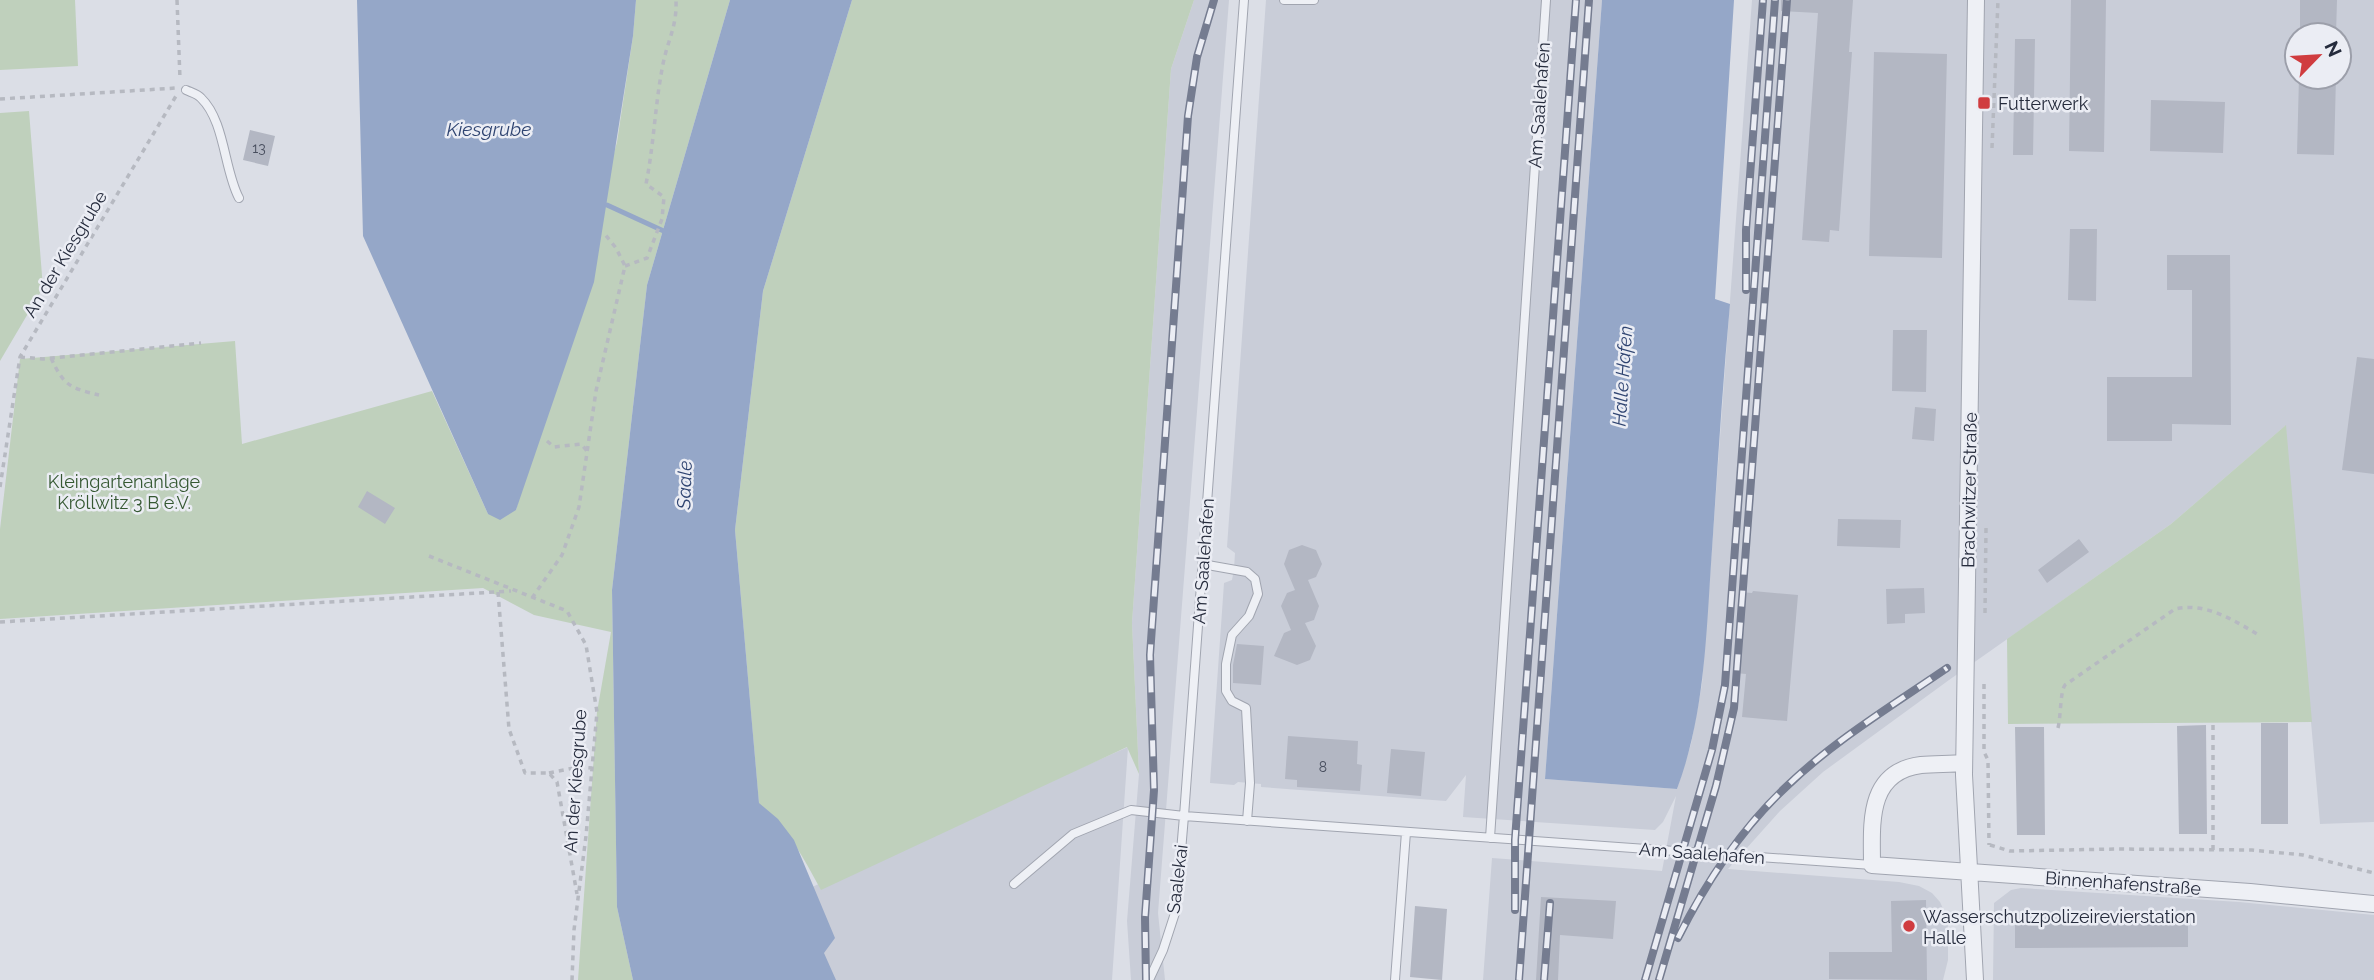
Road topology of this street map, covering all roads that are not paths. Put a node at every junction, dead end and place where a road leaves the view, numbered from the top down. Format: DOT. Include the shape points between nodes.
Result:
graph roads {
  1 [pos="1244,0"];
  2 [pos="1284,0"];
  3 [pos="1314,0"];
  4 [pos="1546,0"];
  5 [pos="1976,0"];
  6 [pos="183,89"];
  7 [pos="239,198"];
  8 [pos="1202,564"];
  9 [pos="1964,763"];
  10 [pos="1184,816"];
  11 [pos="1247,821"];
  12 [pos="1406,832"];
  13 [pos="1490,838"];
  14 [pos="1872,865"];
  15 [pos="1969,872"];
  16 [pos="1014,884"];
  17 [pos="2374,904"];
  18 [pos="1149,980"];
  19 [pos="1395,980"];
  20 [pos="1975,980"];
  1 -- 8 [label="lane, Am Saalehafen"];
  2 -- 3 [label="lane"];
  4 -- 13 [label="lane, Am Saalehafen"];
  5 -- 9 [label="street, Brachwitzer Straße"];
  6 -- 7 [label="lane" via="201,97 212,116 226,154 230,182"];
  8 -- 10 [label="lane, Am Saalehafen"];
  8 -- 11 [label="lane" via="1247,572 1255,579 1258,594 1249,616 1232,635 1226,664 1226,691 1245,708 1250,783"];
  9 -- 14 [label="street" via="1919,765 1893,776 1882,788 1873,811"];
  9 -- 15 [label="street, Brachwitzer Straße"];
  10 -- 11 [label="lane, Am Saalehafen"];
  10 -- 16 [label="lane" via="1131,810 1073,834"];
  10 -- 18 [label="lane, Saalekai" via="1176,910"];
  11 -- 12 [label="lane, Am Saalehafen"];
  12 -- 13 [label="lane, Am Saalehafen"];
  12 -- 19 [label="lane"];
  13 -- 14 [label="lane, Am Saalehafen"];
  14 -- 15 [label="street, Binnenhafenstraße"];
  15 -- 17 [label="street, Binnenhafenstraße"];
  15 -- 20 [label="street, Brachwitzer Straße"];
}
